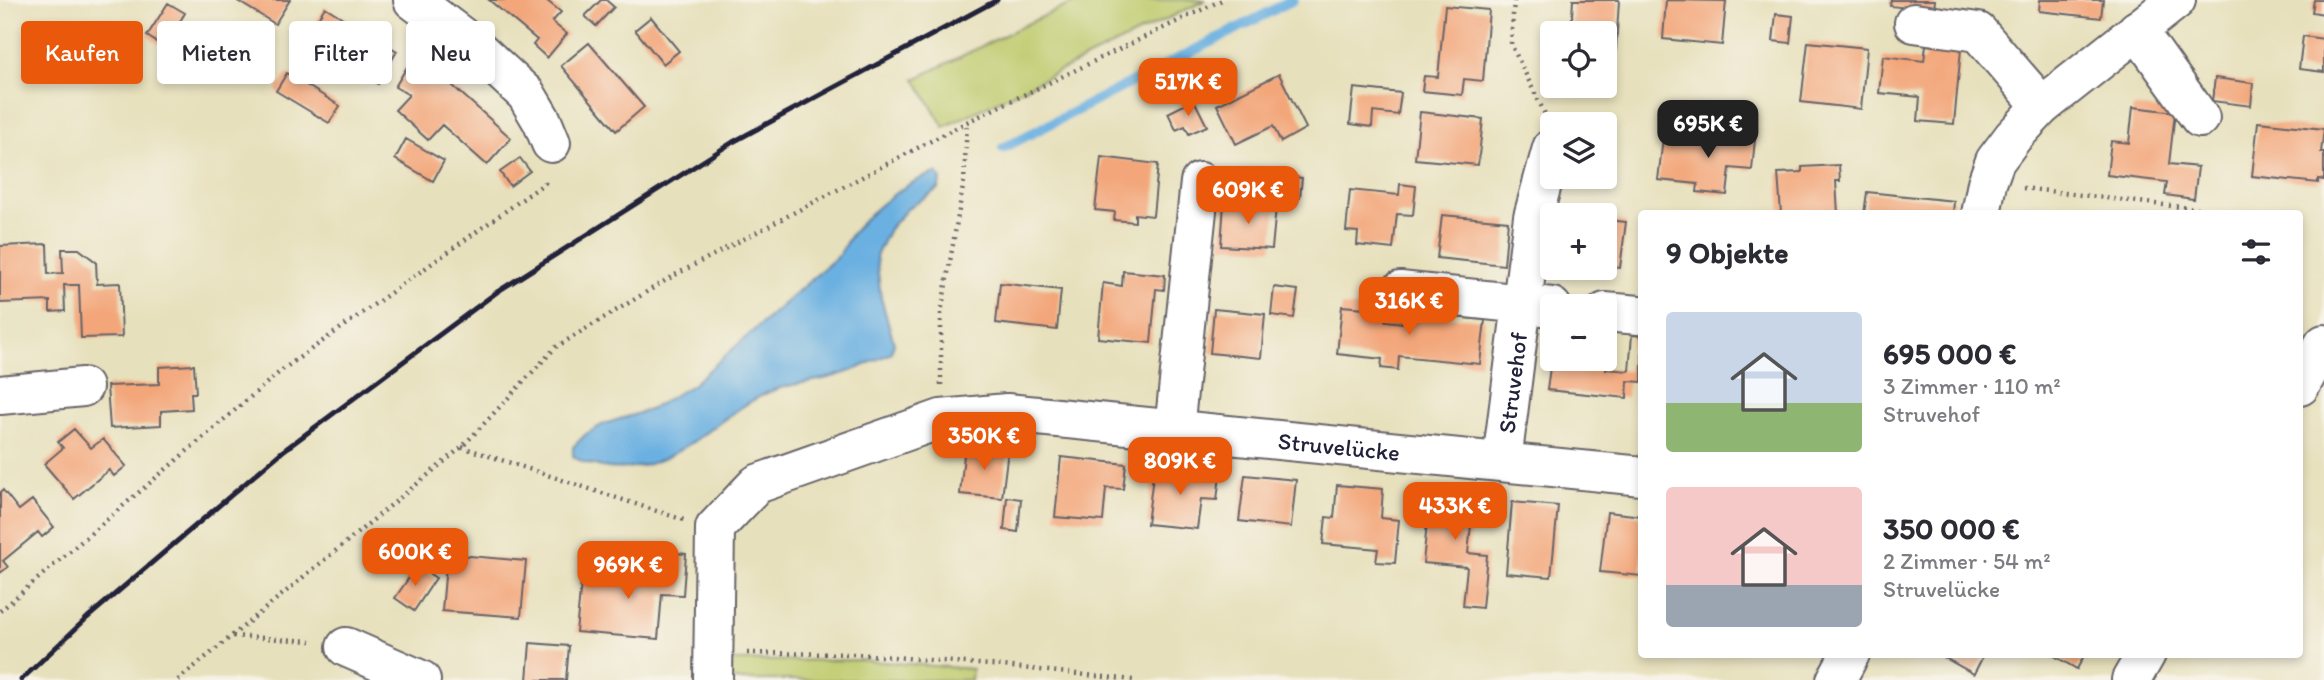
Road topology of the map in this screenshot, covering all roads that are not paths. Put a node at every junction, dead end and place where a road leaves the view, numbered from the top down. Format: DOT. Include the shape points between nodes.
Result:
graph roads {
  1 [pos="413,0"];
  2 [pos="2176,0"];
  3 [pos="1914,23"];
  4 [pos="2137,30"];
  5 [pos="2042,106"];
  6 [pos="2200,118"];
  7 [pos="551,143"];
  8 [pos="1200,182"];
  9 [pos="1540,183"];
  10 [pos="1984,198"];
  11 [pos="1400,291"];
  12 [pos="1537,305"];
  13 [pos="2324,344"];
  14 [pos="2303,381"];
  15 [pos="83,387"];
  16 [pos="0,395"];
  17 [pos="1174,430"];
  18 [pos="1502,461"];
  19 [pos="1638,476"];
  20 [pos="346,647"];
  21 [pos="1848,658"];
  22 [pos="2144,658"];
  23 [pos="712,666"];
  24 [pos="421,680"];
  25 [pos="1836,680"];
  26 [pos="2132,680"];
  1 -- 7 [label="street" via="474,46 526,94"];
  2 -- 4 [label="street"];
  3 -- 5 [label="street" via="1978,32"];
  4 -- 5 [label="street"];
  4 -- 6 [label="street"];
  5 -- 10 [label="street" via="1995,161"];
  8 -- 17 [label="street"];
  9 -- 12 [label="street, Struvehof" via="1534,217"];
  11 -- 12 [label="street, Struvehof"];
  12 -- 18 [label="street, Struvehof"];
  13 -- 14 [label="street"];
  15 -- 16 [label="street"];
  17 -- 18 [label="street, Struvelücke"];
  17 -- 23 [label="street, Struvelücke" via="1007,413 941,419 757,484 715,528"];
  18 -- 19 [label="street, Struvelücke"];
  20 -- 24 [label="street"];
  21 -- 25 [label="street"];
  22 -- 26 [label="street"];
}
